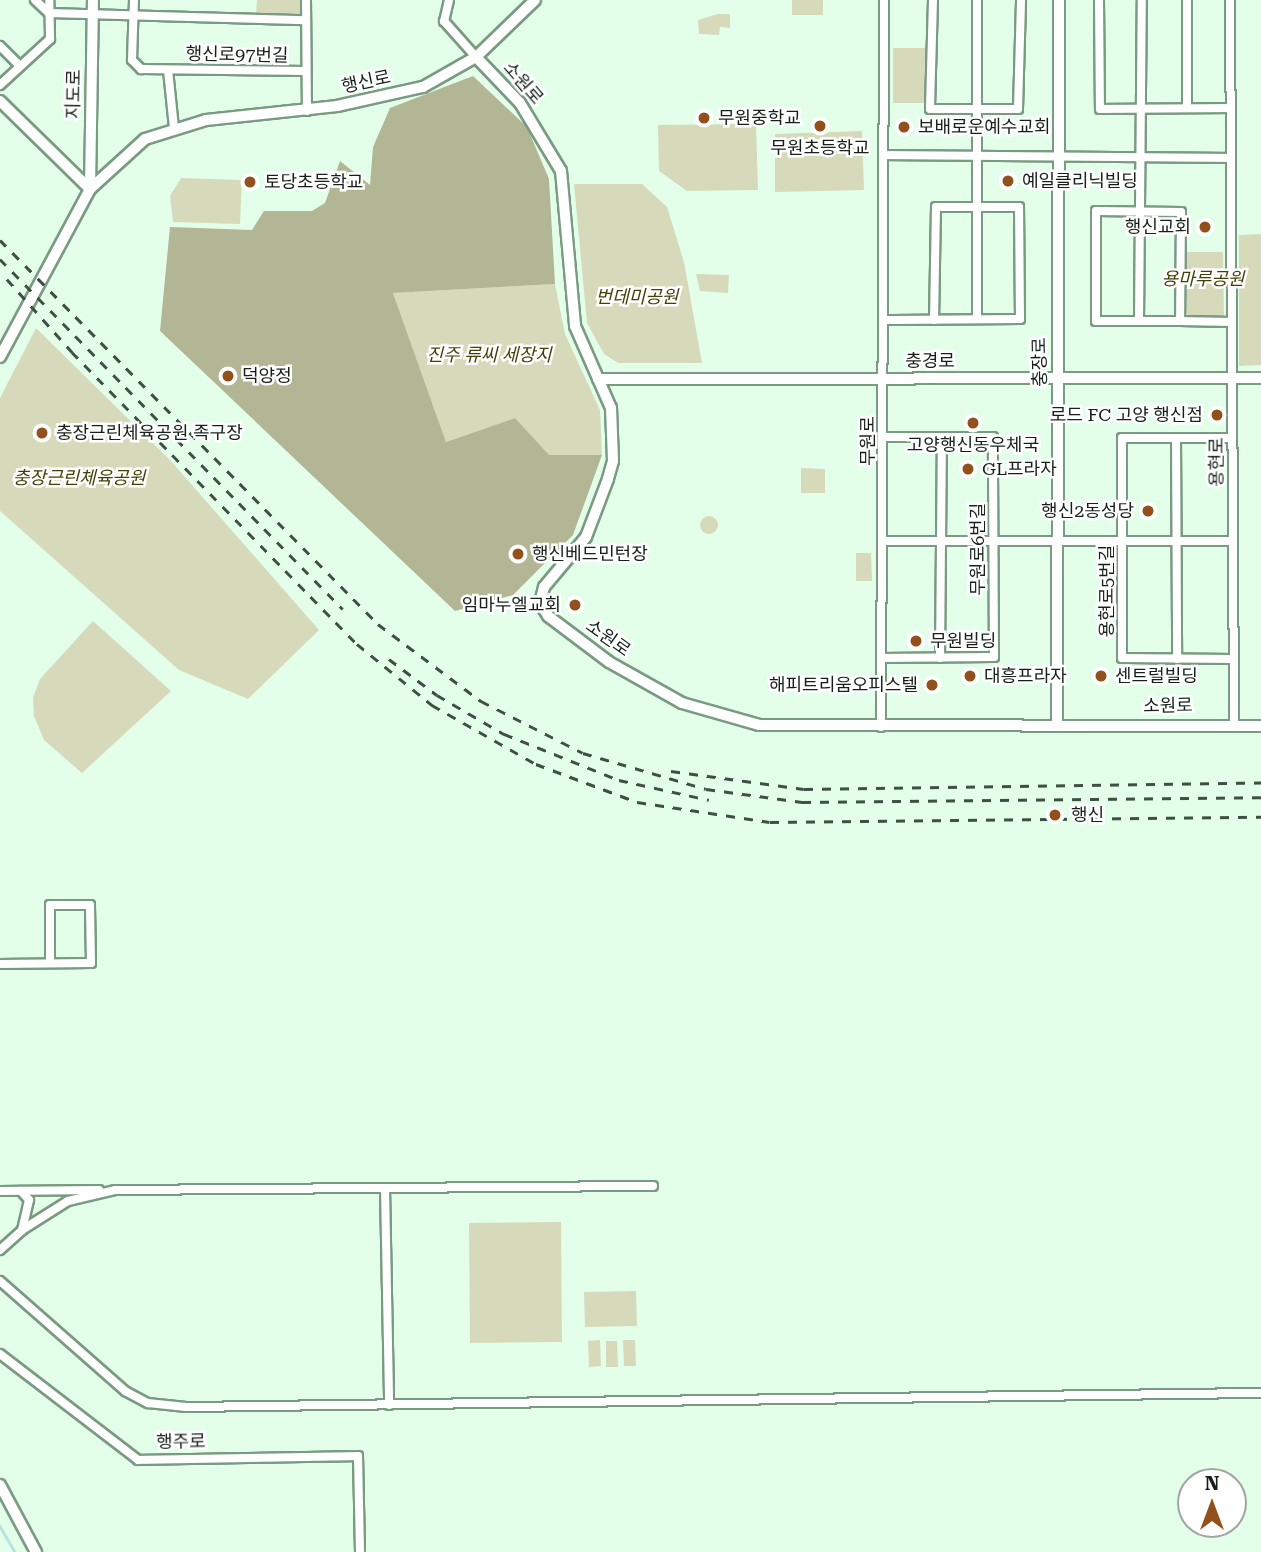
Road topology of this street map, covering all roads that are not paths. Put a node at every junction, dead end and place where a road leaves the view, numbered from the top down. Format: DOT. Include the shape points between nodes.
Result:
graph roads {
  1 [pos="35,0"];
  2 [pos="49,0"];
  3 [pos="93,0"];
  4 [pos="134,0"];
  5 [pos="306,0"];
  6 [pos="449,0"];
  7 [pos="535,0"];
  8 [pos="884,0"];
  9 [pos="933,0"];
  10 [pos="976,0"];
  11 [pos="1021,0"];
  12 [pos="1059,0"];
  13 [pos="1099,0"];
  14 [pos="1142,0"];
  15 [pos="1187,0"];
  16 [pos="1230,0"];
  17 [pos="93,12"];
  18 [pos="49,13"];
  19 [pos="133,14"];
  20 [pos="306,20"];
  21 [pos="0,46"];
  22 [pos="476,57"];
  23 [pos="20,66"];
  24 [pos="168,70"];
  25 [pos="306,71"];
  26 [pos="0,85"];
  27 [pos="0,101"];
  28 [pos="1187,108"];
  29 [pos="1230,108"];
  30 [pos="976,109"];
  31 [pos="1141,109"];
  32 [pos="307,111"];
  33 [pos="174,128"];
  34 [pos="883,155"];
  35 [pos="975,155"];
  36 [pos="1057,157"];
  37 [pos="1139,157"];
  38 [pos="1231,158"];
  39 [pos="90,189"];
  40 [pos="974,207"];
  41 [pos="1139,210"];
  42 [pos="977,319"];
  43 [pos="883,320"];
  44 [pos="934,320"];
  45 [pos="1139,321"];
  46 [pos="1180,321"];
  47 [pos="1232,322"];
  48 [pos="0,357"];
  49 [pos="884,378"];
  50 [pos="1261,378"];
  51 [pos="598,379"];
  52 [pos="1058,379"];
  53 [pos="1232,379"];
  54 [pos="883,437"];
  55 [pos="942,437"];
  56 [pos="1232,438"];
  57 [pos="1176,439"];
  58 [pos="883,541"];
  59 [pos="994,541"];
  60 [pos="1058,541"];
  61 [pos="1122,541"];
  62 [pos="1176,541"];
  63 [pos="1232,541"];
  64 [pos="940,542"];
  65 [pos="940,657"];
  66 [pos="881,658"];
  67 [pos="1177,659"];
  68 [pos="1233,659"];
  69 [pos="1234,724"];
  70 [pos="1057,725"];
  71 [pos="1261,726"];
  72 [pos="881,727"];
  73 [pos="50,962"];
  74 [pos="0,964"];
  75 [pos="653,1186"];
  76 [pos="385,1188"];
  77 [pos="115,1189"];
  78 [pos="0,1191"];
  79 [pos="21,1191"];
  80 [pos="22,1230"];
  81 [pos="0,1250"];
  82 [pos="0,1280"];
  83 [pos="0,1354"];
  84 [pos="1261,1393"];
  85 [pos="389,1405"];
  86 [pos="0,1485"];
  87 [pos="36,1552"];
  88 [pos="360,1552"];
  1 -- 18 [label="street"];
  2 -- 18 [label="street"];
  3 -- 17 [label="main road, 지도로"];
  4 -- 19 [label="street, 행신로97번길"];
  5 -- 20 [label="street, 행신로97번길"];
  6 -- 22 [label="street" via="444,21"];
  7 -- 22 [label="main road, 행신로"];
  8 -- 34 [label="street, 무원로"];
  9 -- 30 [label="street" via="930,109"];
  10 -- 30 [label="street"];
  11 -- 30 [label="street" via="1017,109"];
  12 -- 36 [label="main road, 충장로"];
  13 -- 31 [label="street" via="1100,109"];
  14 -- 31 [label="street"];
  15 -- 28 [label="street"];
  16 -- 29 [label="street, 용현로"];
  17 -- 18 [label="street"];
  17 -- 19 [label="street"];
  17 -- 39 [label="main road, 지도로"];
  18 -- 23 [label="street" via="50,39"];
  19 -- 20 [label="street"];
  19 -- 24 [label="street, 행신로97번길" via="132,60 141,69"];
  20 -- 25 [label="street, 행신로97번길"];
  21 -- 23 [label="street"];
  22 -- 32 [label="main road, 행신로" via="422,87"];
  22 -- 51 [label="main road, 소원로" via="520,103 561,171 575,326"];
  23 -- 26 [label="street"];
  24 -- 25 [label="street, 행신로97번길"];
  24 -- 33 [label="street"];
  25 -- 32 [label="street, 행신로97번길"];
  27 -- 39 [label="main road"];
  28 -- 29 [label="street"];
  28 -- 31 [label="street"];
  29 -- 38 [label="street, 용현로"];
  30 -- 35 [label="street"];
  31 -- 37 [label="street"];
  32 -- 33 [label="main road, 행신로" via="225,117"];
  33 -- 39 [label="main road, 행신로" via="145,139"];
  34 -- 35 [label="street"];
  34 -- 43 [label="street, 무원로"];
  35 -- 36 [label="street"];
  35 -- 40 [label="street"];
  36 -- 37 [label="street"];
  36 -- 52 [label="main road, 충장로"];
  37 -- 38 [label="street"];
  37 -- 41 [label="street"];
  38 -- 47 [label="street, 용현로"];
  39 -- 48 [label="main road, 행신로"];
  40 -- 42 [label="street"];
  40 -- 42 [label="street" via="1019,207 1020,319"];
  40 -- 44 [label="street" via="936,207"];
  41 -- 45 [label="street"];
  41 -- 45 [label="street" via="1096,211 1096,321"];
  41 -- 46 [label="street" via="1181,212"];
  42 -- 44 [label="street"];
  43 -- 44 [label="street"];
  43 -- 49 [label="street, 무원로"];
  45 -- 46 [label="street"];
  46 -- 47 [label="street"];
  47 -- 53 [label="street, 용현로"];
  49 -- 51 [label="main road, 충경로"];
  49 -- 52 [label="main road, 충경로"];
  49 -- 54 [label="street, 무원로"];
  50 -- 53 [label="main road, 충경로"];
  51 -- 72 [label="main road, 소원로" via="611,408 613,461 586,537 544,587 543,610 609,662 682,703 760,725"];
  52 -- 53 [label="main road, 충경로"];
  52 -- 60 [label="main road, 충장로"];
  53 -- 56 [label="street, 용현로"];
  54 -- 55 [label="street, 무원로6번길"];
  54 -- 58 [label="street, 무원로"];
  55 -- 59 [label="street, 무원로6번길" via="993,437"];
  55 -- 64 [label="street"];
  56 -- 57 [label="street, 용현로5번길"];
  56 -- 63 [label="street, 용현로"];
  57 -- 61 [label="street, 용현로5번길" via="1122,439"];
  57 -- 62 [label="street"];
  58 -- 64 [label="street"];
  58 -- 66 [label="street, 무원로"];
  59 -- 60 [label="street"];
  59 -- 64 [label="street"];
  59 -- 65 [label="street, 무원로6번길" via="995,657"];
  60 -- 61 [label="street"];
  60 -- 70 [label="main road, 충장로"];
  61 -- 62 [label="street"];
  61 -- 67 [label="street, 용현로5번길" via="1122,658"];
  62 -- 63 [label="street"];
  62 -- 67 [label="street"];
  63 -- 68 [label="street, 용현로"];
  64 -- 65 [label="street"];
  65 -- 66 [label="street, 무원로6번길"];
  66 -- 72 [label="street, 무원로"];
  67 -- 68 [label="street, 용현로5번길"];
  68 -- 69 [label="street, 용현로"];
  69 -- 70 [label="main road, 소원로"];
  69 -- 71 [label="main road, 소원로"];
  70 -- 72 [label="main road, 소원로"];
  73 -- 73 [label="street" via="50,905 90,905 90,962"];
  73 -- 74 [label="street"];
  75 -- 76 [label="street"];
  76 -- 77 [label="street"];
  76 -- 85 [label="street"];
  77 -- 79 [label="street"];
  77 -- 80 [label="street" via="68,1201"];
  78 -- 79 [label="street"];
  79 -- 80 [label="street" via="29,1200"];
  80 -- 81 [label="street"];
  82 -- 85 [label="street" via="125,1391 148,1403 186,1407"];
  83 -- 88 [label="street, 행주로" via="138,1460 358,1456"];
  84 -- 85 [label="street"];
  86 -- 87 [label="main road"];
}
